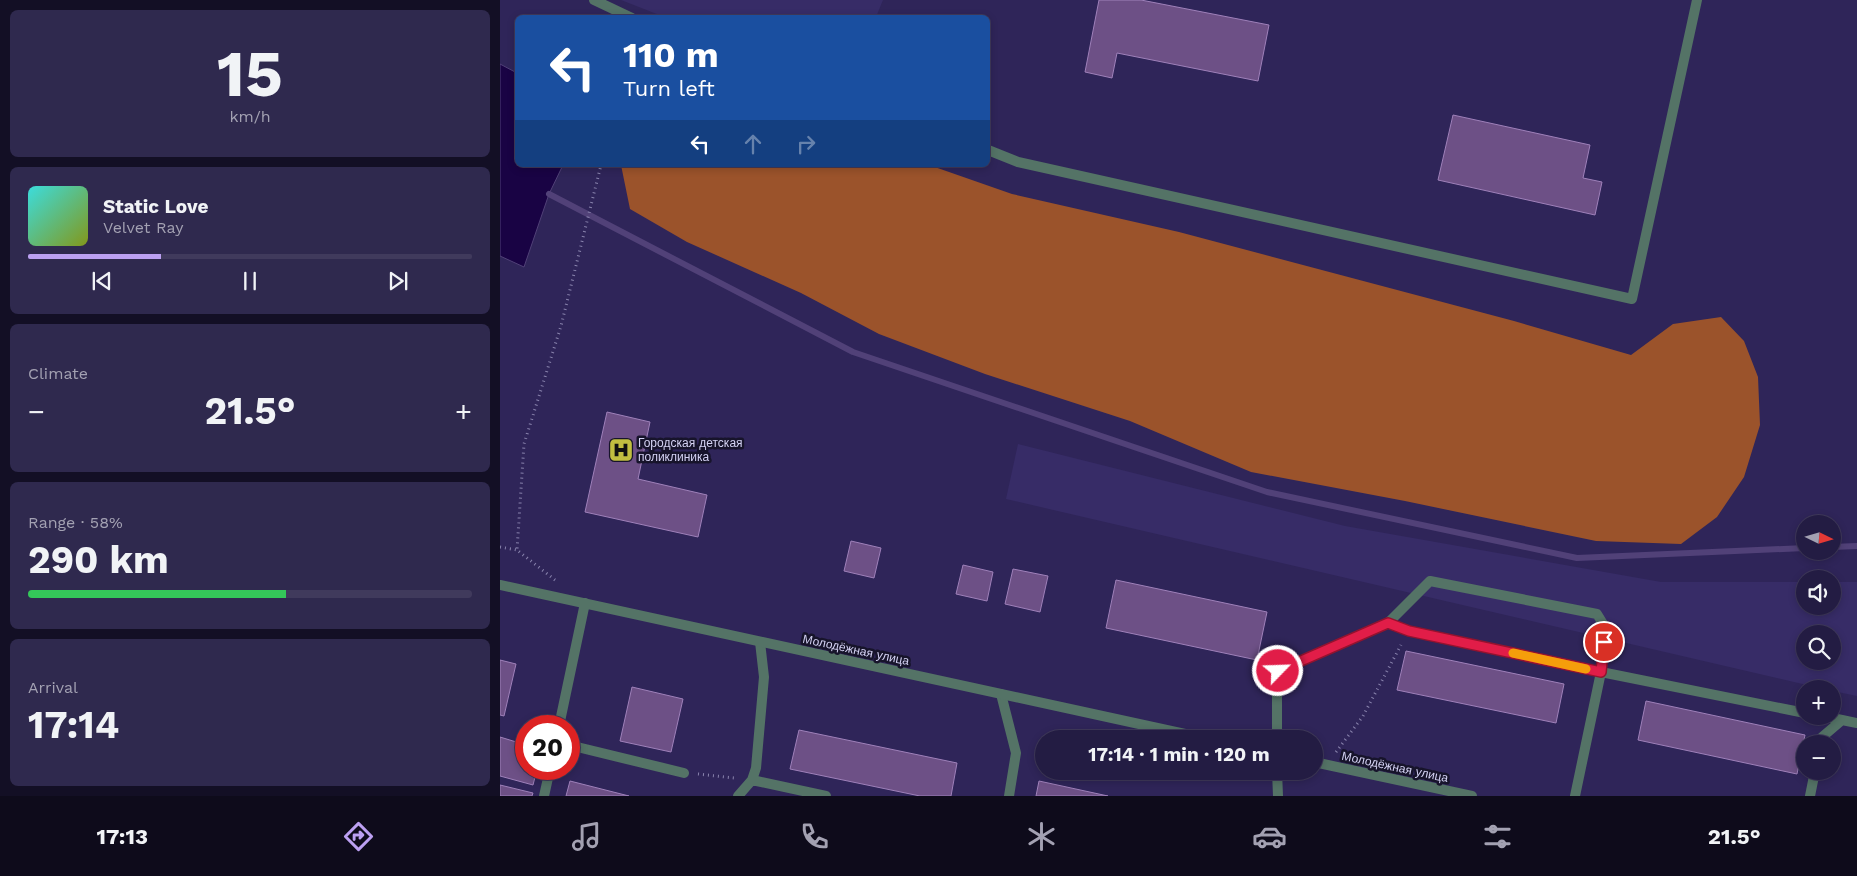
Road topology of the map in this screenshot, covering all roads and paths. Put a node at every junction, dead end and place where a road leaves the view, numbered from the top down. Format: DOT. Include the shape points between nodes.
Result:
graph roads {
  1 [pos="594,0"];
  2 [pos="1697,0"];
  3 [pos="626,15"];
  4 [pos="990,151"];
  5 [pos="600,167"];
  6 [pos="500,547"];
  7 [pos="517,550"];
  8 [pos="500,585"];
  9 [pos="562,586"];
  10 [pos="585,604"];
  11 [pos="1388,623"];
  12 [pos="1409,631"];
  13 [pos="760,642"];
  14 [pos="1601,672"];
  15 [pos="1001,694"];
  16 [pos="1796,711"];
  17 [pos="561,715"];
  18 [pos="1842,720"];
  19 [pos="1857,723"];
  20 [pos="1167,730"];
  21 [pos="1276,730"];
  22 [pos="1825,735"];
  23 [pos="580,748"];
  24 [pos="1323,764"];
  25 [pos="1326,764"];
  26 [pos="684,773"];
  27 [pos="548,780"];
  28 [pos="752,780"];
  29 [pos="1277,780"];
  30 [pos="1813,780"];
  31 [pos="544,796"];
  32 [pos="738,796"];
  33 [pos="826,796"];
  34 [pos="1009,796"];
  35 [pos="1278,796"];
  36 [pos="1472,796"];
  37 [pos="1575,796"];
  38 [pos="1810,796"];
  1 -- 3 [label="street"];
  2 -- 4 [label="street" via="1632,299 1028,164"];
  5 -- 7 [label="path" via="560,326 524,444"];
  6 -- 7 [label="path"];
  7 -- 9 [label="path"];
  8 -- 10 [label="street, Молодёжная улица"];
  10 -- 13 [label="street, Молодёжная улица"];
  10 -- 17 [label="street"];
  11 -- 12 [label="street"];
  11 -- 14 [label="street" via="1430,581 1597,614 1605,627"];
  11 -- 21 [label="street" via="1278,671"];
  12 -- 14 [label="street"];
  12 -- 25 [label="path" via="1363,716"];
  13 -- 15 [label="street, Молодёжная улица"];
  13 -- 28 [label="street" via="764,676 756,768"];
  14 -- 16 [label="street"];
  14 -- 37 [label="street"];
  15 -- 20 [label="street, Молодёжная улица"];
  15 -- 34 [label="street" via="1016,754"];
  18 -- 19 [label="street"];
  18 -- 22 [label="street"];
  23 -- 26 [label="street"];
  24 -- 25 [label="street, Молодёжная улица"];
  25 -- 36 [label="street, Молодёжная улица"];
  26 -- 28 [label="path"];
  27 -- 31 [label="street"];
  28 -- 32 [label="street"];
  28 -- 33 [label="street"];
  29 -- 35 [label="street"];
  30 -- 38 [label="street"];
}
